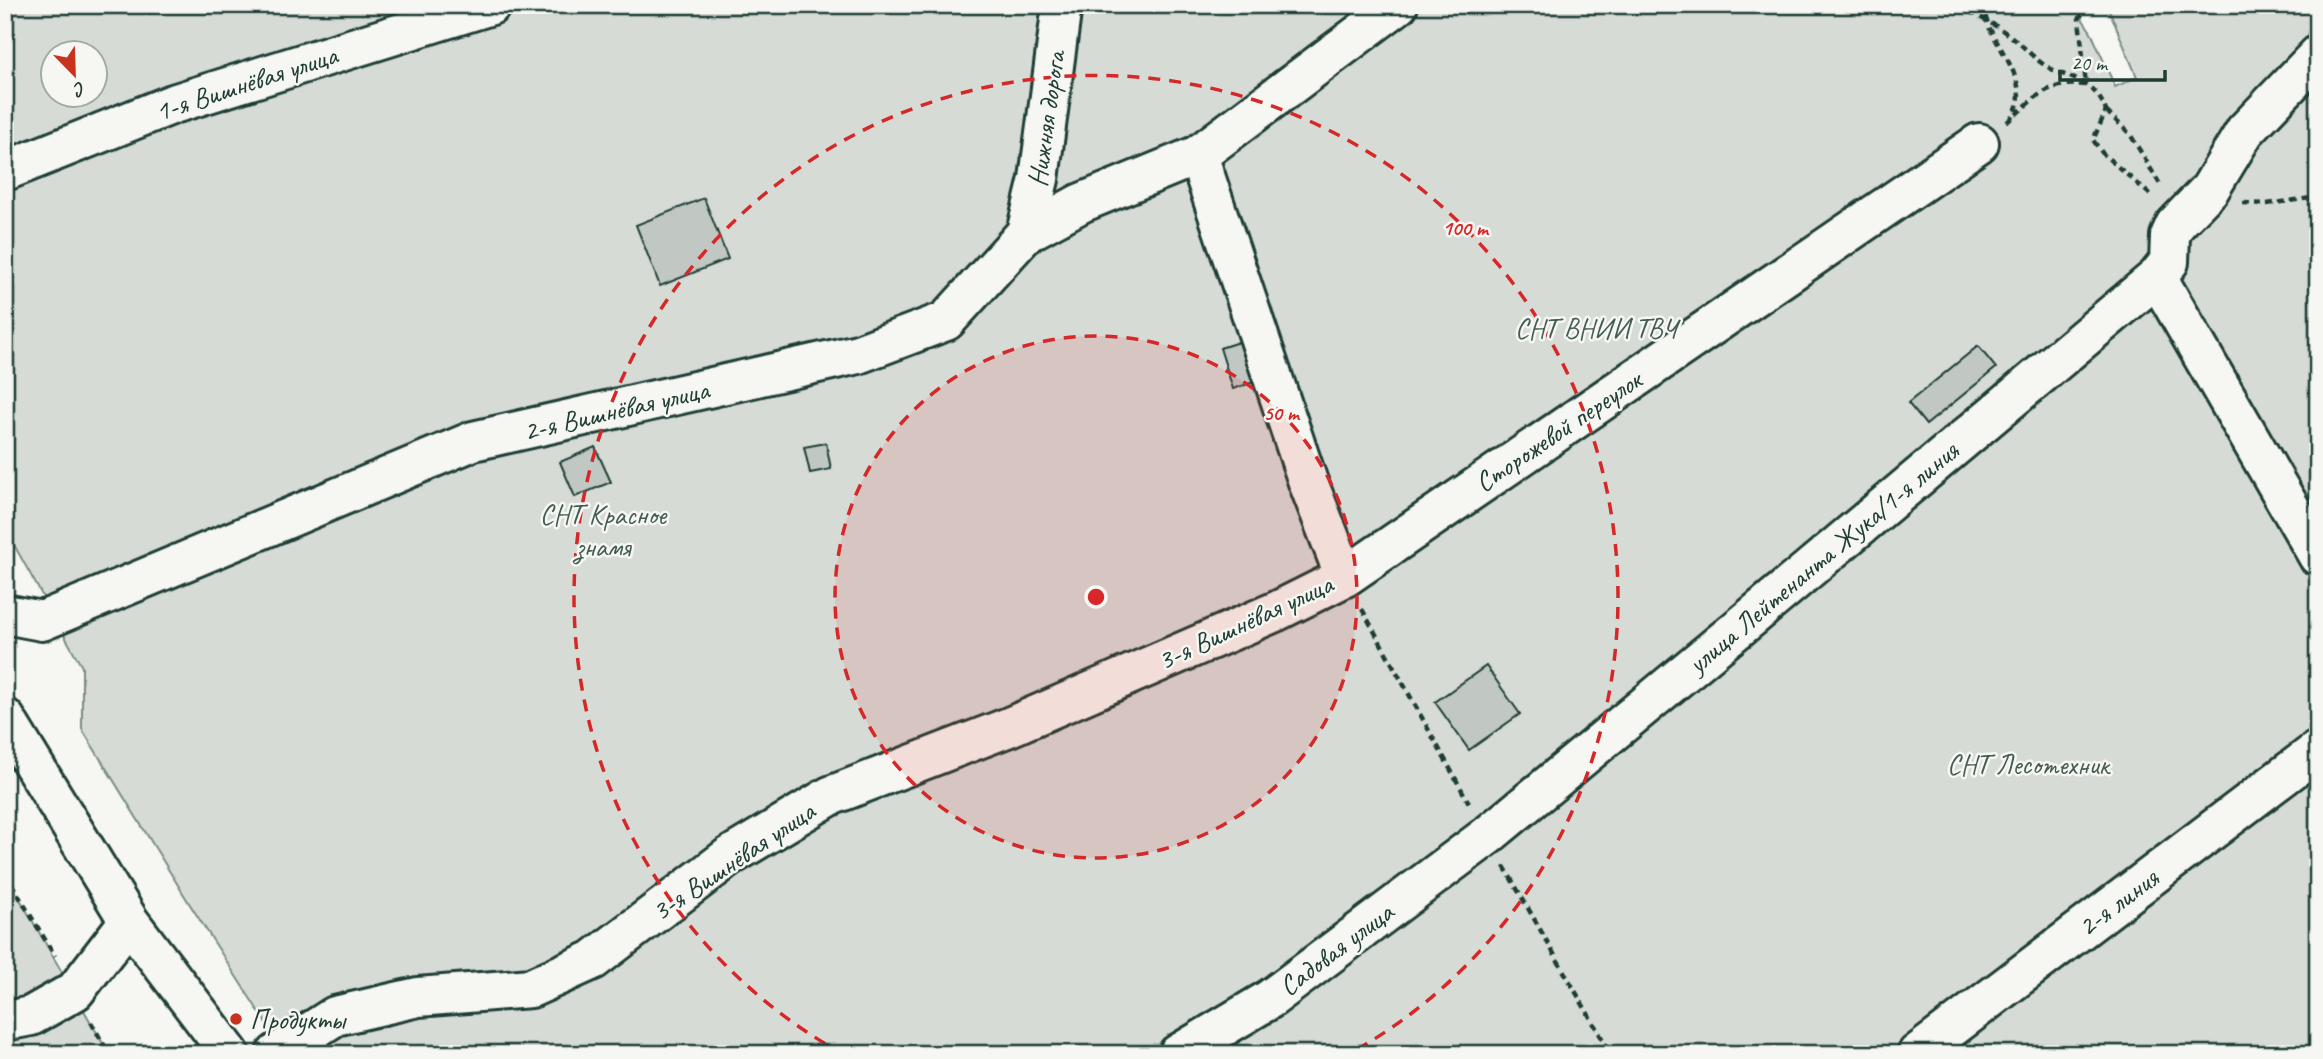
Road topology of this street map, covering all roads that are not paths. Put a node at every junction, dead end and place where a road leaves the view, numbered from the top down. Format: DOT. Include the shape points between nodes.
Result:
graph roads {
  1 [pos="491,5"];
  2 [pos="1062,5"];
  3 [pos="1398,5"];
  4 [pos="2318,55"];
  5 [pos="1979,143"];
  6 [pos="1198,155"];
  7 [pos="5,171"];
  8 [pos="1039,178"];
  9 [pos="1081,203"];
  10 [pos="1026,233"];
  11 [pos="2157,277"];
  12 [pos="2318,556"];
  13 [pos="1345,577"];
  14 [pos="5,614"];
  15 [pos="5,718"];
  16 [pos="2318,750"];
  17 [pos="1487,836"];
  18 [pos="130,921"];
  19 [pos="5,1021"];
  20 [pos="230,1054"];
  21 [pos="276,1054"];
  22 [pos="1178,1054"];
  23 [pos="1917,1054"];
  1 -- 7 [label="street, 1-я Вишнёвая улица" via="173,104"];
  2 -- 8 [label="street, Нижняя дорога"];
  3 -- 6 [label="street, 2-я Вишнёвая улица"];
  4 -- 11 [label="street" via="2245,131 2205,195 2175,226 2169,262"];
  5 -- 13 [label="street, Сторожевой переулок"];
  6 -- 9 [label="street, 2-я Вишнёвая улица"];
  6 -- 13 [label="street" via="1308,482"];
  8 -- 9 [label="street"];
  8 -- 10 [label="street, Нижняя дорога"];
  9 -- 10 [label="street, 2-я Вишнёвая улица"];
  10 -- 14 [label="street, 2-я Вишнёвая улица" via="946,321 934,326 858,354 473,441 41,621"];
  11 -- 12 [label="street"];
  11 -- 17 [label="street, улица Лейтенанта Жука/1-я линия"];
  13 -- 21 [label="street, 3-я Вишнёвая улица" via="1021,722 830,796 730,856 593,960 531,988 418,997 335,1016"];
  15 -- 18 [label="street"];
  16 -- 23 [label="street, 2-я линия"];
  17 -- 22 [label="street, Садовая улица" via="1270,999"];
  18 -- 19 [label="street" via="75,991 31,1016"];
  18 -- 20 [label="street"];
}
